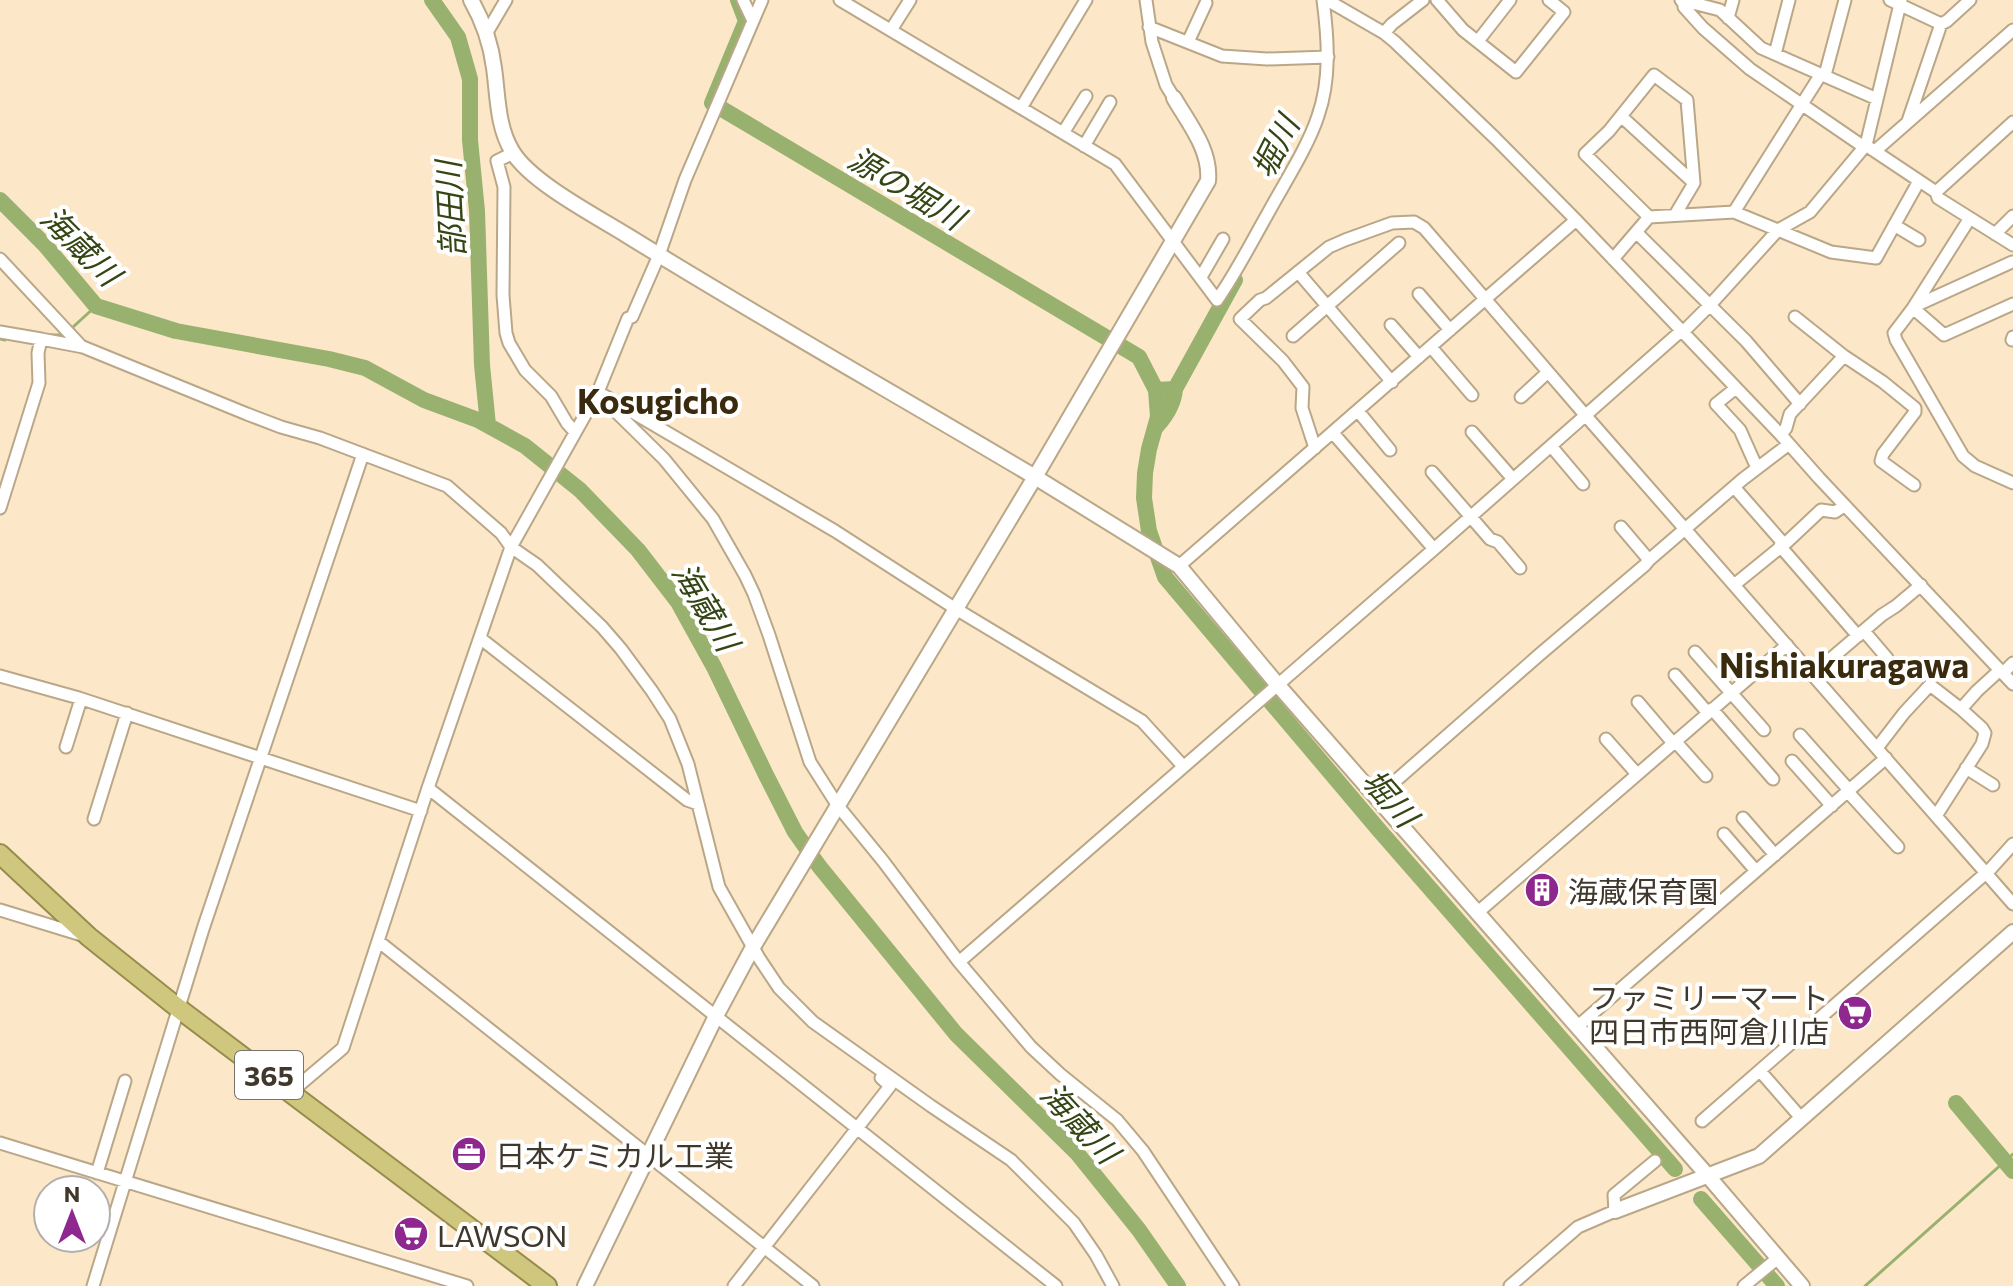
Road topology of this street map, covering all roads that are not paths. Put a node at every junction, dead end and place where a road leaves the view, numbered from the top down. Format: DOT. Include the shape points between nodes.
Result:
graph roads {
  1 [pos="471,0"];
  2 [pos="506,0"];
  3 [pos="743,0"];
  4 [pos="762,0"];
  5 [pos="840,0"];
  6 [pos="910,0"];
  7 [pos="1086,0"];
  8 [pos="1146,0"];
  9 [pos="1423,0"];
  10 [pos="1437,0"];
  11 [pos="1510,0"];
  12 [pos="1549,0"];
  13 [pos="1681,0"];
  14 [pos="1733,0"];
  15 [pos="1789,0"];
  16 [pos="1845,0"];
  17 [pos="1970,0"];
  18 [pos="1327,1"];
  19 [pos="1897,1"];
  20 [pos="1206,3"];
  21 [pos="1728,18"];
  22 [pos="753,21"];
  23 [pos="1941,24"];
  24 [pos="1149,27"];
  25 [pos="891,30"];
  26 [pos="2013,30"];
  27 [pos="1384,33"];
  28 [pos="486,34"];
  29 [pos="1478,41"];
  30 [pos="1188,42"];
  31 [pos="1775,54"];
  32 [pos="1328,57"];
  33 [pos="1823,75"];
  34 [pos="1086,96"];
  35 [pos="1174,98"];
  36 [pos="1877,99"];
  37 [pos="1110,102"];
  38 [pos="1802,104"];
  39 [pos="1021,108"];
  40 [pos="1622,117"];
  41 [pos="1908,121"];
  42 [pos="2013,122"];
  43 [pos="1063,133"];
  44 [pos="1084,146"];
  45 [pos="1869,148"];
  46 [pos="513,153"];
  47 [pos="1919,181"];
  48 [pos="1694,183"];
  49 [pos="1936,192"];
  50 [pos="1734,212"];
  51 [pos="1675,215"];
  52 [pos="2013,216"];
  53 [pos="1649,217"];
  54 [pos="1970,218"];
  55 [pos="1576,220"];
  56 [pos="1894,225"];
  57 [pos="1778,230"];
  58 [pos="1636,232"];
  59 [pos="1995,234"];
  60 [pos="1223,239"];
  61 [pos="1173,240"];
  62 [pos="1919,240"];
  63 [pos="1399,243"];
  64 [pos="2013,245"];
  65 [pos="659,255"];
  66 [pos="0,259"];
  67 [pos="1613,259"];
  68 [pos="2013,261"];
  69 [pos="1298,272"];
  70 [pos="1201,277"];
  71 [pos="1419,294"];
  72 [pos="1485,300"];
  73 [pos="2013,304"];
  74 [pos="1326,305"];
  75 [pos="1710,305"];
  76 [pos="1914,307"];
  77 [pos="1795,317"];
  78 [pos="1391,325"];
  79 [pos="1450,330"];
  80 [pos="1682,331"];
  81 [pos="0,332"];
  82 [pos="1293,336"];
  83 [pos="41,339"];
  84 [pos="83,347"];
  85 [pos="1431,347"];
  86 [pos="1844,356"];
  87 [pos="1419,357"];
  88 [pos="1548,372"];
  89 [pos="1392,382"];
  90 [pos="1736,388"];
  91 [pos="598,392"];
  92 [pos="1472,395"];
  93 [pos="1521,397"];
  94 [pos="1800,404"];
  95 [pos="1358,411"];
  96 [pos="1586,416"];
  97 [pos="1472,432"];
  98 [pos="574,433"];
  99 [pos="1333,433"];
  100 [pos="1785,439"];
  101 [pos="1551,446"];
  102 [pos="1315,448"];
  103 [pos="1390,450"];
  104 [pos="363,454"];
  105 [pos="1757,468"];
  106 [pos="1432,472"];
  107 [pos="1035,477"];
  108 [pos="1513,479"];
  109 [pos="2013,483"];
  110 [pos="1583,484"];
  111 [pos="1914,485"];
  112 [pos="1734,487"];
  113 [pos="1844,506"];
  114 [pos="0,508"];
  115 [pos="1470,517"];
  116 [pos="1621,527"];
  117 [pos="1686,529"];
  118 [pos="1781,545"];
  119 [pos="511,547"];
  120 [pos="1434,549"];
  121 [pos="1649,560"];
  122 [pos="1173,562"];
  123 [pos="1520,568"];
  124 [pos="1734,585"];
  125 [pos="1921,585"];
  126 [pos="956,609"];
  127 [pos="1861,633"];
  128 [pos="480,638"];
  129 [pos="1787,645"];
  130 [pos="1695,652"];
  131 [pos="1887,658"];
  132 [pos="2013,663"];
  133 [pos="2002,672"];
  134 [pos="1813,674"];
  135 [pos="1675,675"];
  136 [pos="0,676"];
  137 [pos="2013,684"];
  138 [pos="1275,686"];
  139 [pos="1731,692"];
  140 [pos="81,699"];
  141 [pos="1638,702"];
  142 [pos="1961,709"];
  143 [pos="1710,711"];
  144 [pos="127,713"];
  145 [pos="1764,730"];
  146 [pos="1800,735"];
  147 [pos="1606,739"];
  148 [pos="1674,742"];
  149 [pos="66,747"];
  150 [pos="1877,748"];
  151 [pos="260,757"];
  152 [pos="1886,758"];
  153 [pos="1792,761"];
  154 [pos="1183,766"];
  155 [pos="1966,768"];
  156 [pos="1637,774"];
  157 [pos="1706,776"];
  158 [pos="1773,779"];
  159 [pos="1993,785"];
  160 [pos="428,788"];
  161 [pos="1849,791"];
  162 [pos="1376,798"];
  163 [pos="698,804"];
  164 [pos="838,806"];
  165 [pos="1832,806"];
  166 [pos="421,811"];
  167 [pos="1936,816"];
  168 [pos="1743,818"];
  169 [pos="94,819"];
  170 [pos="1724,834"];
  171 [pos="1898,847"];
  172 [pos="2011,849"];
  173 [pos="0,854"];
  174 [pos="1775,855"];
  175 [pos="1756,871"];
  176 [pos="1986,873"];
  177 [pos="2013,904"];
  178 [pos="0,910"];
  179 [pos="1477,913"];
  180 [pos="2013,932"];
  181 [pos="89,937"];
  182 [pos="378,941"];
  183 [pos="753,947"];
  184 [pos="959,962"];
  185 [pos="178,1008"];
  186 [pos="716,1016"];
  187 [pos="1578,1026"];
  188 [pos="852,1049"];
  189 [pos="1760,1071"];
  190 [pos="125,1081"];
  191 [pos="291,1092"];
  192 [pos="1802,1119"];
  193 [pos="1702,1121"];
  194 [pos="857,1128"];
  195 [pos="0,1143"];
  196 [pos="648,1156"];
  197 [pos="1655,1161"];
  198 [pos="97,1173"];
  199 [pos="1708,1176"];
  200 [pos="125,1182"];
  201 [pos="1615,1211"];
  202 [pos="764,1247"];
  203 [pos="1099,1260"];
  204 [pos="1775,1260"];
  205 [pos="93,1286"];
  206 [pos="467,1286"];
  207 [pos="547,1286"];
  208 [pos="585,1286"];
  209 [pos="734,1286"];
  210 [pos="813,1286"];
  211 [pos="1056,1286"];
  212 [pos="1102,1286"];
  213 [pos="1113,1286"];
  214 [pos="1233,1286"];
  215 [pos="1510,1286"];
  216 [pos="1744,1286"];
  217 [pos="1802,1286"];
  1 -- 28 [label="street"];
  2 -- 28 [label="street"];
  3 -- 22 [label="street"];
  4 -- 22 [label="street"];
  5 -- 25 [label="street"];
  6 -- 25 [label="street"];
  7 -- 39 [label="street"];
  8 -- 24 [label="street"];
  9 -- 27 [label="street"];
  10 -- 29 [label="street"];
  11 -- 29 [label="street"];
  12 -- 29 [label="street" via="1564,12 1516,72"];
  13 -- 21 [label="street" via="1720,10"];
  13 -- 38 [label="street" via="1729,52"];
  14 -- 21 [label="street"];
  15 -- 31 [label="street"];
  16 -- 33 [label="street"];
  17 -- 23 [label="street"];
  18 -- 27 [label="street"];
  18 -- 32 [label="street"];
  19 -- 23 [label="street"];
  19 -- 36 [label="street"];
  20 -- 30 [label="street"];
  21 -- 31 [label="street"];
  22 -- 65 [label="street"];
  23 -- 41 [label="street"];
  24 -- 30 [label="street"];
  24 -- 35 [label="street"];
  25 -- 39 [label="street"];
  26 -- 41 [label="street"];
  27 -- 55 [label="street"];
  28 -- 46 [label="street" via="501,124"];
  30 -- 32 [label="street" via="1230,57"];
  31 -- 33 [label="street"];
  32 -- 70 [label="street" via="1324,96 1313,129 1217,300"];
  33 -- 36 [label="street"];
  33 -- 38 [label="street"];
  34 -- 43 [label="street"];
  35 -- 61 [label="street" via="1206,154 1209,170 1208,181"];
  36 -- 45 [label="street"];
  37 -- 44 [label="street"];
  38 -- 45 [label="street"];
  38 -- 50 [label="street"];
  39 -- 43 [label="street"];
  40 -- 48 [label="street"];
  40 -- 48 [label="street" via="1654,75 1687,100"];
  40 -- 53 [label="street" via="1585,154"];
  41 -- 45 [label="street"];
  42 -- 49 [label="street"];
  43 -- 44 [label="street"];
  44 -- 61 [label="street" via="1121,170"];
  45 -- 47 [label="street"];
  45 -- 57 [label="street" via="1810,212"];
  46 -- 65 [label="street" via="552,189"];
  46 -- 98 [label="street" via="497,161 504,187 506,333 525,370 551,396"];
  47 -- 49 [label="street"];
  47 -- 56 [label="street"];
  48 -- 51 [label="street"];
  49 -- 54 [label="street"];
  50 -- 51 [label="street"];
  50 -- 57 [label="street"];
  51 -- 53 [label="street"];
  52 -- 59 [label="street"];
  53 -- 58 [label="street"];
  54 -- 59 [label="street"];
  54 -- 76 [label="street"];
  55 -- 67 [label="street"];
  55 -- 72 [label="street"];
  56 -- 57 [label="street" via="1876,258 1831,252"];
  56 -- 62 [label="street"];
  57 -- 75 [label="street"];
  58 -- 67 [label="street"];
  58 -- 75 [label="street"];
  59 -- 64 [label="street"];
  60 -- 70 [label="street"];
  61 -- 70 [label="street"];
  61 -- 107 [label="street"];
  63 -- 74 [label="street"];
  65 -- 91 [label="street"];
  65 -- 107 [label="street"];
  66 -- 84 [label="street"];
  67 -- 80 [label="street"];
  68 -- 76 [label="street"];
  69 -- 72 [label="street" via="1345,240 1385,224 1414,222"];
  69 -- 74 [label="street"];
  69 -- 102 [label="street" via="1240,319 1303,387 1302,408"];
  71 -- 79 [label="street"];
  72 -- 79 [label="street"];
  72 -- 88 [label="street"];
  73 -- 76 [label="street" via="1944,335"];
  74 -- 82 [label="street"];
  74 -- 89 [label="street"];
  75 -- 80 [label="street"];
  75 -- 94 [label="street"];
  76 -- 109 [label="street" via="1894,333 1903,352 1963,456"];
  77 -- 86 [label="street"];
  78 -- 87 [label="street"];
  79 -- 85 [label="street"];
  80 -- 90 [label="street"];
  80 -- 96 [label="street"];
  81 -- 83 [label="street"];
  83 -- 84 [label="street"];
  83 -- 114 [label="street" via="39,383"];
  84 -- 104 [label="street" via="247,414"];
  85 -- 87 [label="street"];
  85 -- 92 [label="street"];
  86 -- 94 [label="street"];
  86 -- 111 [label="street" via="1915,408 1881,461"];
  87 -- 89 [label="street"];
  88 -- 93 [label="street"];
  88 -- 96 [label="street"];
  89 -- 95 [label="street"];
  90 -- 100 [label="street"];
  90 -- 105 [label="street" via="1716,404 1740,430"];
  91 -- 98 [label="street"];
  91 -- 126 [label="street"];
  91 -- 164 [label="street" via="664,459 719,529 754,594 810,762"];
  94 -- 100 [label="street" via="1790,414"];
  95 -- 99 [label="street"];
  95 -- 103 [label="street"];
  96 -- 101 [label="street"];
  96 -- 117 [label="street"];
  97 -- 108 [label="street"];
  98 -- 119 [label="street"];
  99 -- 102 [label="street"];
  99 -- 120 [label="street"];
  100 -- 105 [label="street"];
  100 -- 113 [label="street"];
  101 -- 108 [label="street"];
  101 -- 110 [label="street"];
  102 -- 122 [label="street"];
  104 -- 119 [label="street" via="447,486"];
  104 -- 151 [label="street"];
  105 -- 112 [label="street"];
  106 -- 115 [label="street"];
  107 -- 122 [label="street"];
  107 -- 126 [label="street"];
  108 -- 115 [label="street"];
  112 -- 117 [label="street"];
  112 -- 118 [label="street"];
  113 -- 118 [label="street" via="1835,512 1821,510"];
  113 -- 125 [label="street"];
  115 -- 120 [label="street"];
  115 -- 123 [label="street"];
  116 -- 121 [label="street"];
  117 -- 121 [label="street"];
  117 -- 124 [label="street"];
  118 -- 124 [label="street"];
  118 -- 127 [label="street"];
  119 -- 128 [label="street"];
  119 -- 163 [label="street" via="602,627 652,691 682,747"];
  120 -- 138 [label="street"];
  121 -- 162 [label="street"];
  122 -- 138 [label="street"];
  124 -- 129 [label="street"];
  125 -- 127 [label="street"];
  125 -- 133 [label="street"];
  126 -- 154 [label="street" via="1142,721"];
  126 -- 164 [label="street"];
  127 -- 131 [label="street"];
  127 -- 134 [label="street"];
  128 -- 160 [label="street"];
  128 -- 163 [label="street"];
  129 -- 134 [label="street"];
  129 -- 139 [label="street"];
  130 -- 139 [label="street"];
  132 -- 133 [label="street"];
  133 -- 137 [label="street"];
  133 -- 142 [label="street"];
  134 -- 150 [label="street"];
  135 -- 143 [label="street"];
  136 -- 140 [label="street"];
  138 -- 154 [label="street"];
  138 -- 162 [label="street"];
  139 -- 143 [label="street"];
  139 -- 145 [label="street"];
  140 -- 144 [label="street"];
  140 -- 149 [label="street"];
  141 -- 148 [label="street"];
  142 -- 150 [label="street" via="1930,685"];
  142 -- 155 [label="street" via="1985,733"];
  143 -- 148 [label="street"];
  143 -- 158 [label="street"];
  144 -- 151 [label="street"];
  144 -- 169 [label="street"];
  146 -- 161 [label="street"];
  147 -- 156 [label="street"];
  148 -- 156 [label="street"];
  148 -- 157 [label="street"];
  150 -- 152 [label="street"];
  151 -- 166 [label="street"];
  151 -- 185 [label="street"];
  152 -- 161 [label="street"];
  152 -- 167 [label="street"];
  153 -- 165 [label="street"];
  154 -- 184 [label="street"];
  155 -- 159 [label="street"];
  155 -- 167 [label="street"];
  156 -- 179 [label="street"];
  160 -- 166 [label="street"];
  160 -- 186 [label="street"];
  161 -- 165 [label="street"];
  161 -- 171 [label="street"];
  162 -- 179 [label="street"];
  163 -- 183 [label="street" via="719,887"];
  164 -- 183 [label="street"];
  164 -- 184 [label="street"];
  165 -- 174 [label="street"];
  166 -- 182 [label="street"];
  167 -- 176 [label="street"];
  168 -- 174 [label="street"];
  170 -- 175 [label="street"];
  172 -- 176 [label="street"];
  173 -- 181 [label="highway, 365"];
  174 -- 175 [label="street"];
  175 -- 187 [label="street"];
  176 -- 177 [label="street"];
  176 -- 189 [label="street"];
  178 -- 181 [label="street"];
  179 -- 187 [label="street"];
  180 -- 192 [label="street"];
  181 -- 185 [label="highway, 365"];
  182 -- 191 [label="street" via="343,1048"];
  182 -- 196 [label="street"];
  183 -- 186 [label="street"];
  183 -- 188 [label="street" via="787,997"];
  184 -- 214 [label="street" via="1031,1047 1117,1120"];
  185 -- 191 [label="highway, 365"];
  185 -- 200 [label="street"];
  186 -- 194 [label="street"];
  186 -- 196 [label="street"];
  187 -- 199 [label="street"];
  188 -- 194 [label="street" via="890,1086"];
  188 -- 203 [label="street" via="1011,1160 1074,1223"];
  189 -- 192 [label="street"];
  189 -- 193 [label="street"];
  190 -- 198 [label="street"];
  191 -- 207 [label="highway, 365"];
  192 -- 199 [label="street" via="1759,1156"];
  194 -- 202 [label="street"];
  194 -- 211 [label="street"];
  195 -- 198 [label="street"];
  196 -- 202 [label="street"];
  196 -- 208 [label="street"];
  197 -- 201 [label="street" via="1614,1195"];
  198 -- 200 [label="street"];
  199 -- 201 [label="street"];
  199 -- 204 [label="street"];
  200 -- 205 [label="street"];
  200 -- 206 [label="street"];
  201 -- 215 [label="street" via="1578,1227"];
  202 -- 209 [label="street"];
  202 -- 210 [label="street"];
  203 -- 212 [label="street"];
  203 -- 213 [label="street"];
  204 -- 216 [label="street"];
  204 -- 217 [label="street"];
}
